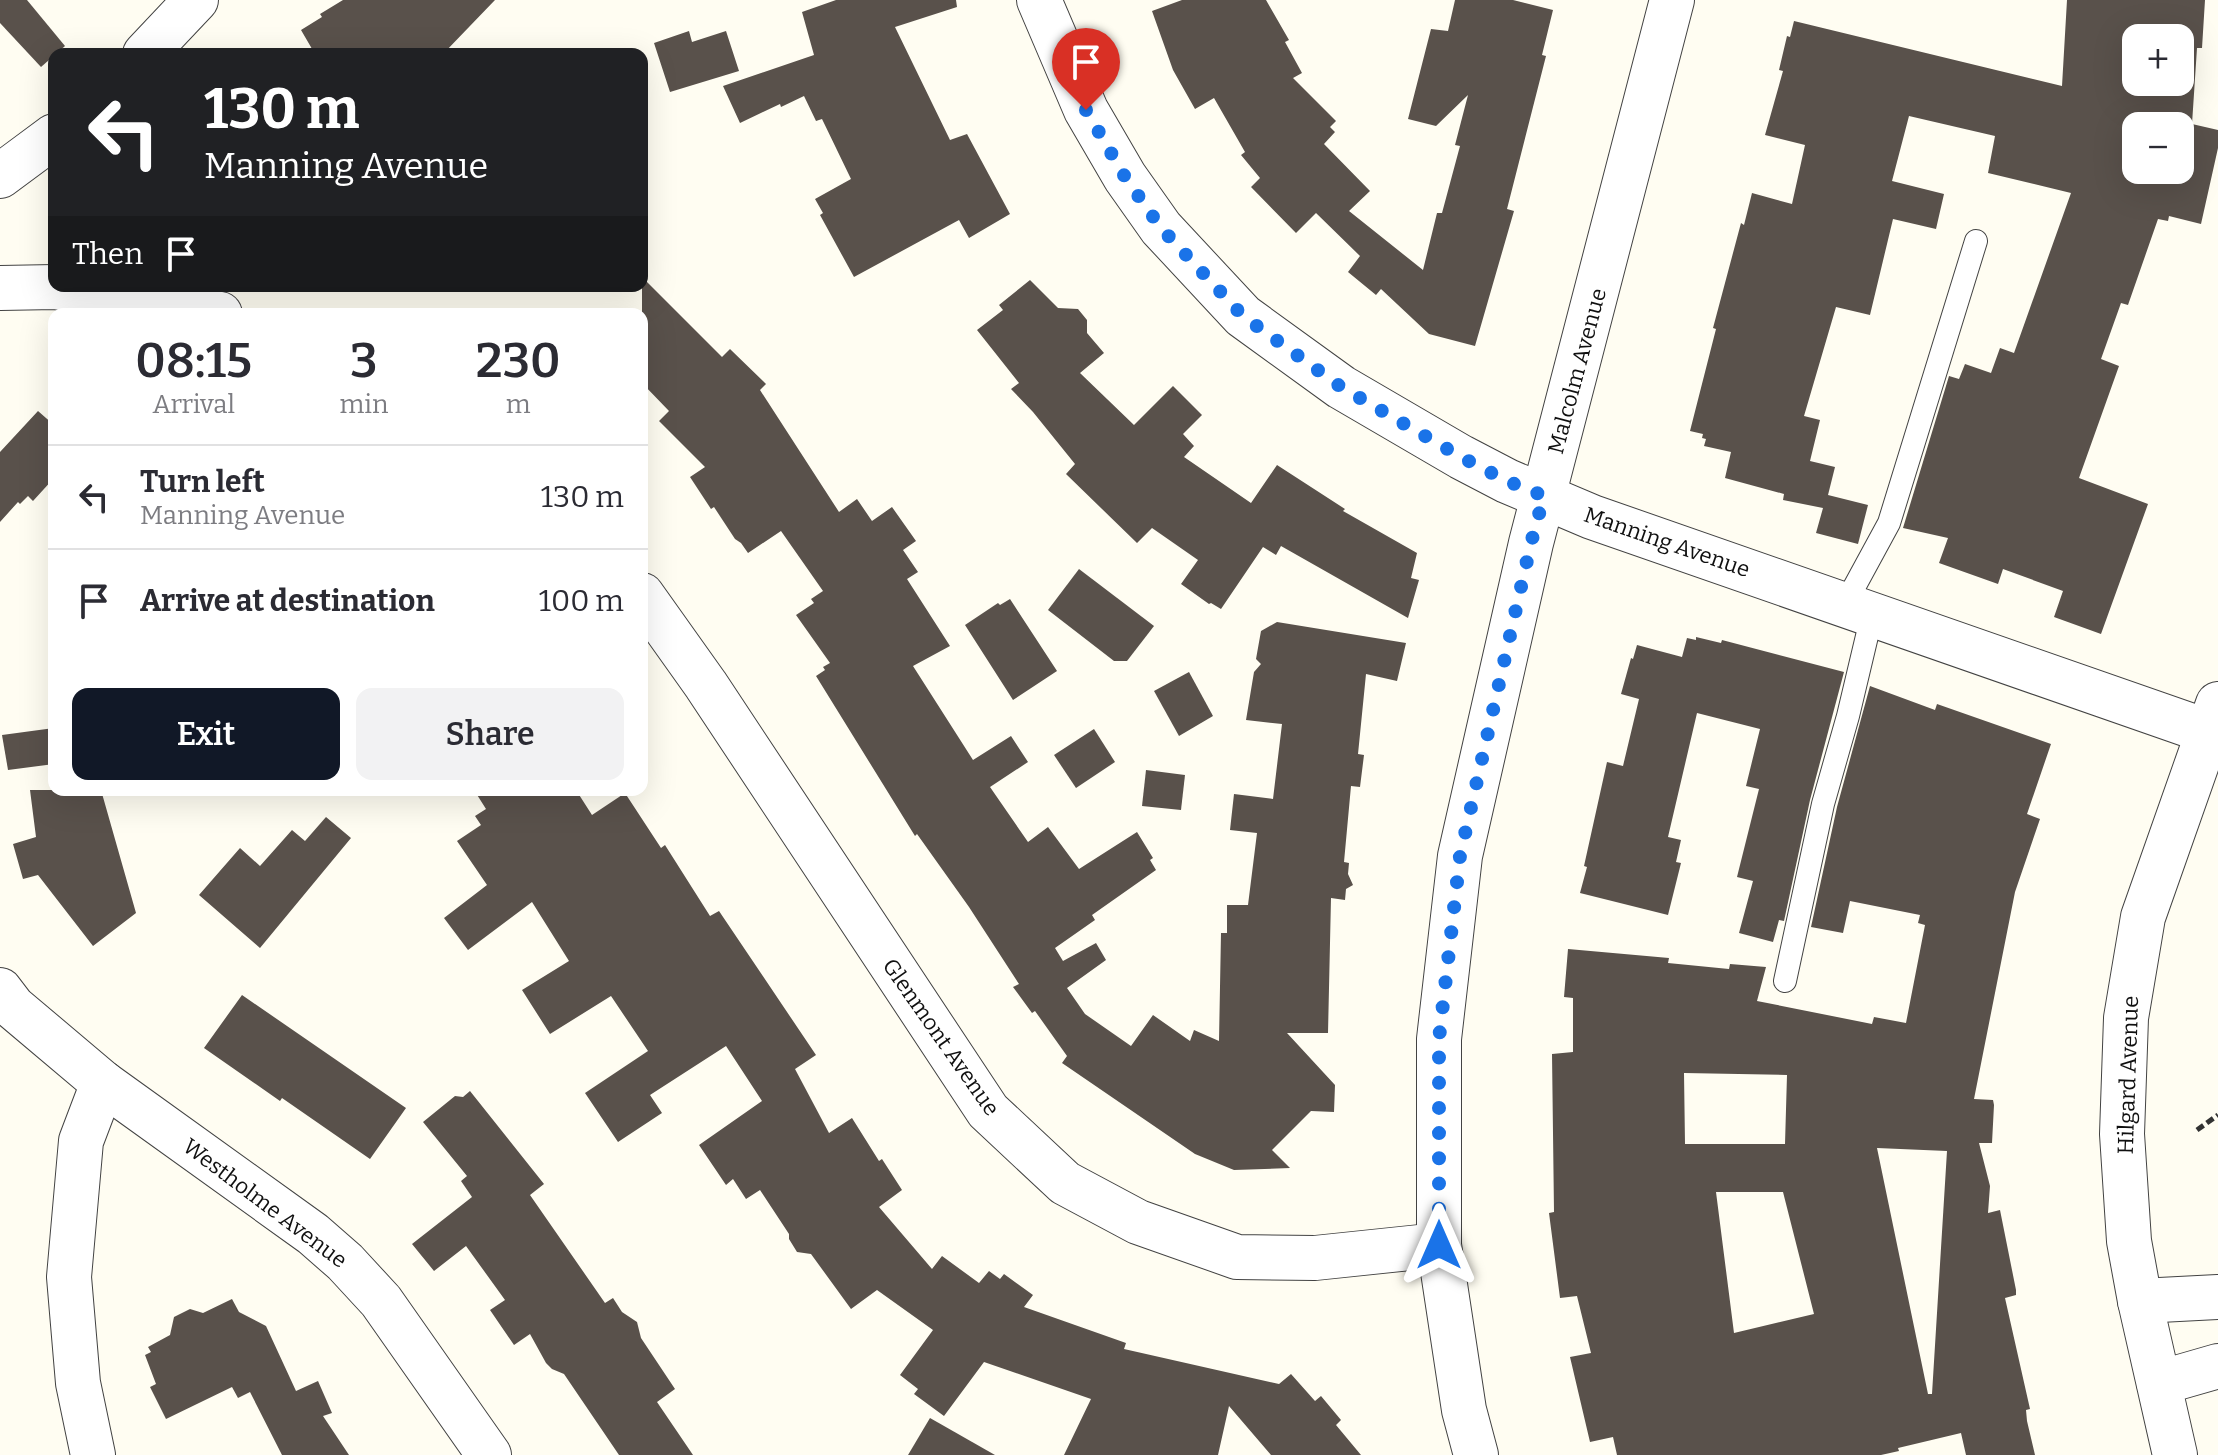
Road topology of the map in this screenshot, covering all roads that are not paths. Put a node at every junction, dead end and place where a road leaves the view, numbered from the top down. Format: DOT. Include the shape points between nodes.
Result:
graph roads {
  1 [pos="196,0"];
  2 [pos="1039,0"];
  3 [pos="1672,0"];
  4 [pos="151,48"];
  5 [pos="48,140"];
  6 [pos="0,176"];
  7 [pos="1976,241"];
  8 [pos="48,287"];
  9 [pos="0,288"];
  10 [pos="86,292"];
  11 [pos="183,308"];
  12 [pos="1544,496"];
  13 [pos="648,603"];
  14 [pos="1859,610"];
  15 [pos="2214,718"];
  16 [pos="1785,981"];
  17 [pos="0,990"];
  18 [pos="103,1083"];
  19 [pos="1439,1245"];
  20 [pos="2218,1297"];
  21 [pos="2140,1301"];
  22 [pos="2218,1366"];
  23 [pos="2159,1383"];
  24 [pos="93,1455"];
  25 [pos="489,1455"];
  26 [pos="1476,1455"];
  27 [pos="2175,1455"];
  1 -- 4 [label="street"];
  2 -- 12 [label="street, Manning Avenue" via="1086,110 1125,177 1161,228 1243,316 1341,387 1461,457"];
  3 -- 12 [label="street, Malcolm Avenue"];
  5 -- 6 [label="street"];
  7 -- 14 [label="lane"];
  8 -- 9 [label="street"];
  10 -- 11 [label="street"];
  12 -- 14 [label="street, Manning Avenue"];
  12 -- 19 [label="street, Malcolm Avenue" via="1460,856 1439,1039"];
  13 -- 19 [label="street, Glenmont Avenue" via="988,1111 1065,1183 1138,1222 1237,1257 1315,1258"];
  14 -- 15 [label="street, Manning Avenue"];
  14 -- 16 [label="lane" via="1848,716"];
  15 -- 21 [label="street, Hilgard Avenue" via="2143,917 2126,1018 2122,1134 2129,1241"];
  17 -- 18 [label="street, Westholme Avenue"];
  18 -- 24 [label="street" via="81,1141 69,1277 78,1383"];
  18 -- 25 [label="street, Westholme Avenue" via="345,1262 381,1301"];
  19 -- 26 [label="street, Malcolm Avenue" via="1464,1410"];
  20 -- 21 [label="street"];
  21 -- 23 [label="street, Hilgard Avenue"];
  22 -- 23 [label="street"];
  23 -- 27 [label="street, Hilgard Avenue"];
}
